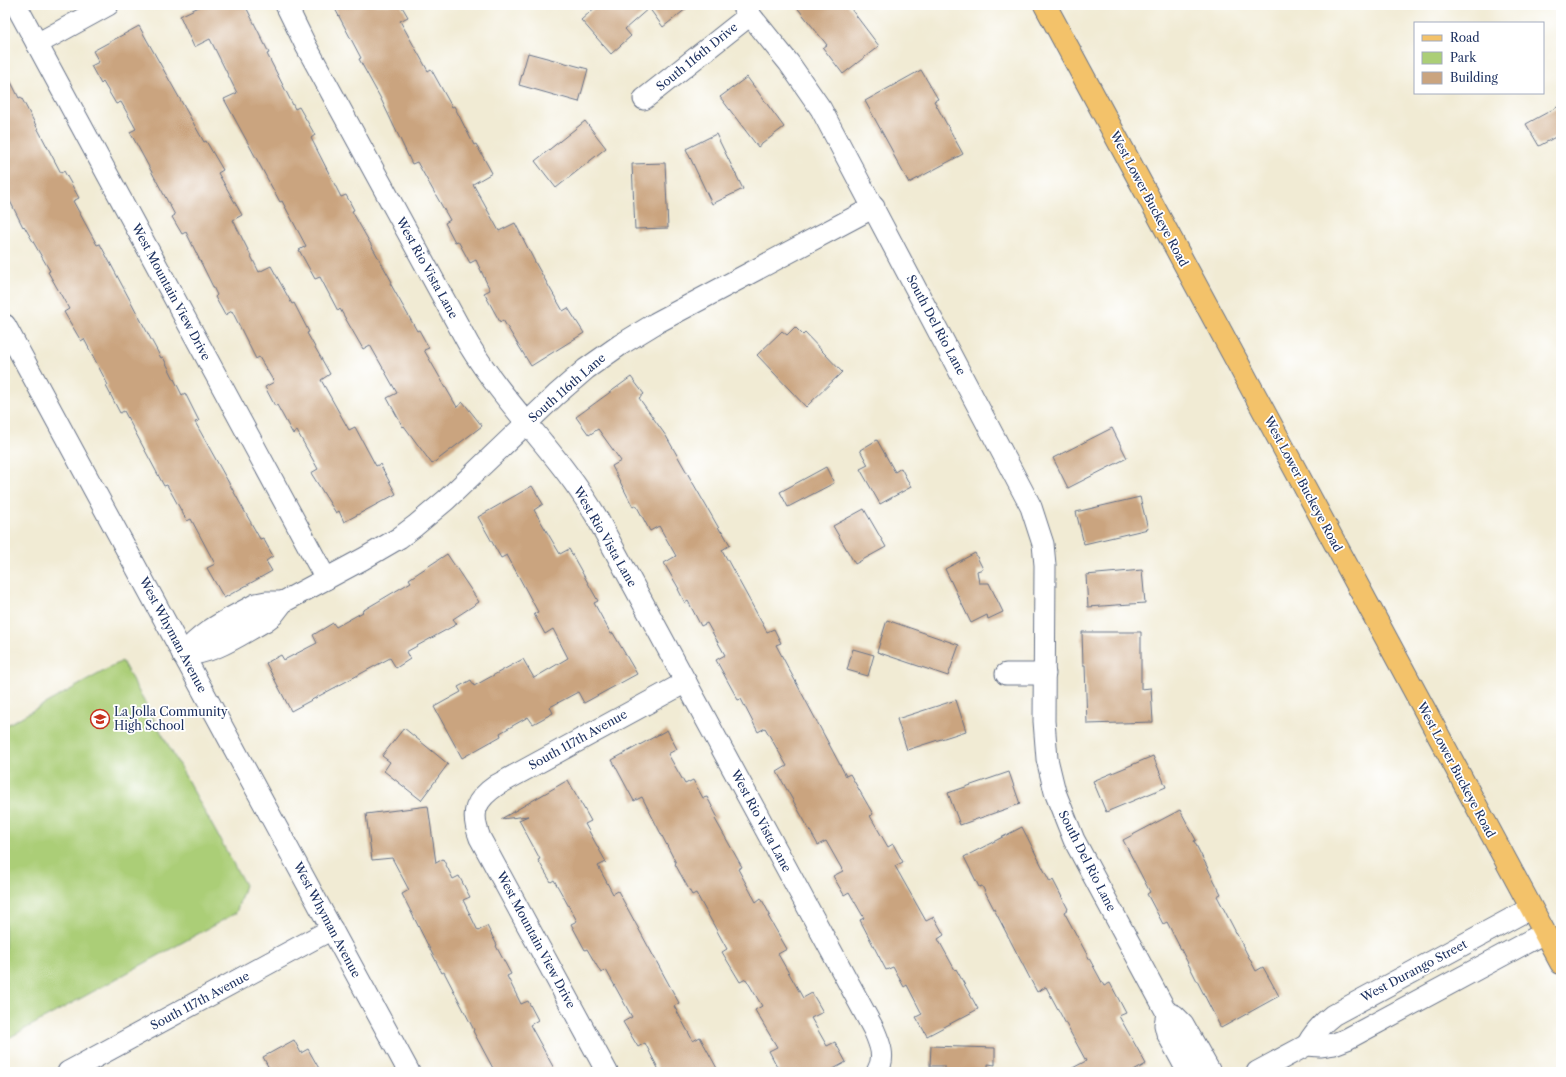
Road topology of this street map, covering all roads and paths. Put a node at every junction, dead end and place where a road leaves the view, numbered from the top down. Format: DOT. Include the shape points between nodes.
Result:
graph roads {
  1 [pos="16,5"];
  2 [pos="108,5"];
  3 [pos="286,5"];
  4 [pos="1045,5"];
  5 [pos="746,10"];
  6 [pos="36,44"];
  7 [pos="644,99"];
  8 [pos="874,207"];
  9 [pos="5,325"];
  10 [pos="527,423"];
  11 [pos="326,579"];
  12 [pos="183,655"];
  13 [pos="1006,674"];
  14 [pos="1045,674"];
  15 [pos="686,682"];
  16 [pos="477,806"];
  17 [pos="1531,908"];
  18 [pos="332,929"];
  19 [pos="1544,933"];
  20 [pos="1561,963"];
  21 [pos="1167,1013"];
  22 [pos="1307,1045"];
  23 [pos="879,1068"];
  24 [pos="68,1072"];
  25 [pos="409,1072"];
  26 [pos="607,1072"];
  27 [pos="1188,1072"];
  28 [pos="1210,1072"];
  29 [pos="1257,1072"];
  1 -- 6 [label="street, West Mountain View Drive"];
  2 -- 6 [label="street"];
  3 -- 10 [label="street, West Rio Vista Lane" via="313,60 469,345 492,380"];
  4 -- 17 [label="main road, West Lower Buckeye Road"];
  5 -- 7 [label="street, South 116th Drive"];
  5 -- 8 [label="street, South Del Rio Lane" via="789,63 813,98"];
  6 -- 11 [label="street, West Mountain View Drive"];
  8 -- 10 [label="street, South 116th Lane" via="631,338 586,369"];
  8 -- 14 [label="street, South Del Rio Lane" via="1034,513 1043,544 1045,565"];
  9 -- 12 [label="street, West Whyman Avenue"];
  10 -- 11 [label="street, South 116th Lane" via="415,526 383,548"];
  10 -- 15 [label="street, West Rio Vista Lane" via="587,500"];
  11 -- 12 [label="street, South 116th Lane" via="283,602 266,621 213,649"];
  12 -- 18 [label="street, West Whyman Avenue"];
  13 -- 14 [label="street"];
  14 -- 21 [label="street, South Del Rio Lane" via="1044,722 1047,759 1060,809 1074,840"];
  15 -- 16 [label="street, South 117th Avenue" via="497,785 481,798"];
  15 -- 23 [label="street, West Rio Vista Lane" via="874,1030 882,1053"];
  16 -- 26 [label="street, West Mountain View Drive" via="476,827 480,838"];
  17 -- 19 [label="main road, West Lower Buckeye Road"];
  17 -- 22 [label="street, West Durango Street" via="1333,1015 1313,1033"];
  18 -- 24 [label="street, South 117th Avenue"];
  18 -- 25 [label="street, West Whyman Avenue"];
  19 -- 20 [label="main road, West Lower Buckeye Road"];
  19 -- 22 [label="street" via="1347,1039 1327,1045"];
  21 -- 27 [label="street" via="1167,1033"];
  21 -- 28 [label="street" via="1174,1015 1183,1024"];
  22 -- 29 [label="street"];
}
